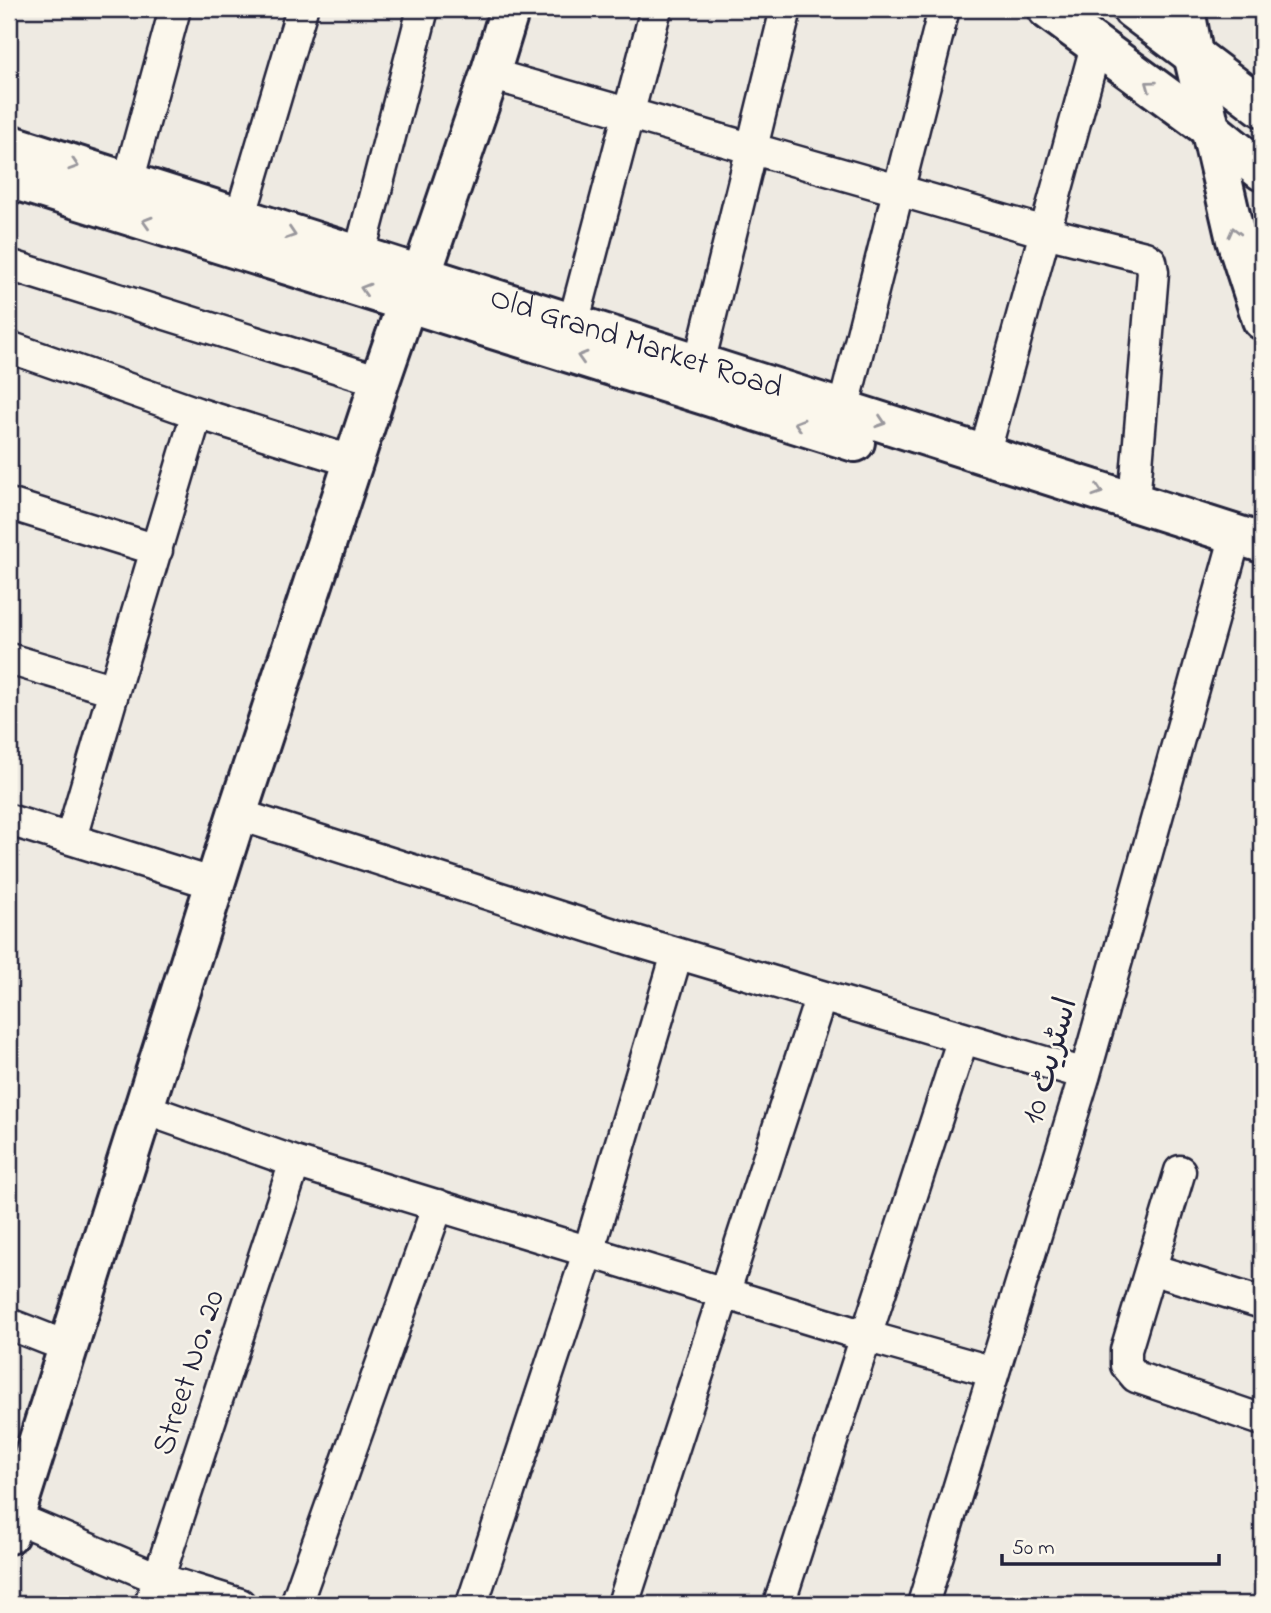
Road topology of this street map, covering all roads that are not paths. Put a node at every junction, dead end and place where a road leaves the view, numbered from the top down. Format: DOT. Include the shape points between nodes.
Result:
graph roads {
  1 [pos="175,9"];
  2 [pos="302,9"];
  3 [pos="423,9"];
  4 [pos="510,9"];
  5 [pos="656,9"];
  6 [pos="786,9"];
  7 [pos="944,9"];
  8 [pos="1046,9"];
  9 [pos="1132,9"];
  10 [pos="1185,9"];
  11 [pos="1096,46"];
  12 [pos="1193,54"];
  13 [pos="490,74"];
  14 [pos="1262,107"];
  15 [pos="629,113"];
  16 [pos="1209,128"];
  17 [pos="9,144"];
  18 [pos="752,149"];
  19 [pos="1262,171"];
  20 [pos="9,178"];
  21 [pos="128,182"];
  22 [pos="898,190"];
  23 [pos="240,218"];
  24 [pos="1045,232"];
  25 [pos="359,256"];
  26 [pos="9,265"];
  27 [pos="414,289"];
  28 [pos="1262,320"];
  29 [pos="573,324"];
  30 [pos="9,347"];
  31 [pos="699,364"];
  32 [pos="380,381"];
  33 [pos="843,410"];
  34 [pos="197,413"];
  35 [pos="984,455"];
  36 [pos="354,462"];
  37 [pos="1134,502"];
  38 [pos="9,504"];
  39 [pos="157,550"];
  40 [pos="1247,551"];
  41 [pos="9,659"];
  42 [pos="114,690"];
  43 [pos="237,814"];
  44 [pos="9,820"];
  45 [pos="71,838"];
  46 [pos="215,884"];
  47 [pos="677,954"];
  48 [pos="821,996"];
  49 [pos="962,1038"];
  50 [pos="1085,1074"];
  51 [pos="142,1108"];
  52 [pos="295,1162"];
  53 [pos="1180,1171"];
  54 [pos="438,1205"];
  55 [pos="589,1250"];
  56 [pos="1151,1269"];
  57 [pos="726,1292"];
  58 [pos="1262,1303"];
  59 [pos="9,1324"];
  60 [pos="865,1336"];
  61 [pos="68,1347"];
  62 [pos="994,1372"];
  63 [pos="1262,1420"];
  64 [pos="11,1523"];
  65 [pos="155,1592"];
  66 [pos="240,1604"];
  67 [pos="296,1604"];
  68 [pos="472,1604"];
  69 [pos="623,1604"];
  70 [pos="779,1604"];
  71 [pos="923,1604"];
  1 -- 21 [label="street"];
  2 -- 23 [label="street"];
  3 -- 25 [label="street"];
  4 -- 13 [label="main road"];
  5 -- 15 [label="street"];
  6 -- 18 [label="street"];
  7 -- 22 [label="street"];
  8 -- 11 [label="main road"];
  9 -- 12 [label="main road"];
  10 -- 12 [label="main road"];
  16 -- 11 [label="main road, one-way"];
  11 -- 24 [label="street"];
  12 -- 14 [label="main road"];
  12 -- 16 [label="main road"];
  13 -- 15 [label="street"];
  13 -- 27 [label="main road"];
  15 -- 18 [label="street"];
  15 -- 29 [label="street"];
  16 -- 19 [label="main road"];
  28 -- 16 [label="main road, one-way" via="1236,240"];
  17 -- 21 [label="main road, Old Grand Market Road, one-way"];
  18 -- 22 [label="street"];
  18 -- 31 [label="street"];
  27 -- 20 [label="main road, Old Grand Market Road, one-way"];
  21 -- 23 [label="main road, Old Grand Market Road"];
  22 -- 24 [label="street"];
  22 -- 33 [label="street"];
  23 -- 25 [label="main road, Old Grand Market Road, one-way"];
  24 -- 35 [label="street"];
  24 -- 37 [label="street" via="1151,261"];
  25 -- 27 [label="main road, Old Grand Market Road"];
  26 -- 32 [label="street"];
  27 -- 29 [label="main road, Old Grand Market Road"];
  27 -- 32 [label="main road"];
  40 -- 27 [label="main road, Old Grand Market Road, one-way"];
  29 -- 31 [label="main road, Old Grand Market Road"];
  30 -- 34 [label="street"];
  31 -- 33 [label="main road, Old Grand Market Road"];
  32 -- 36 [label="main road"];
  33 -- 35 [label="main road, Old Grand Market Road, one-way"];
  34 -- 36 [label="street"];
  34 -- 39 [label="street"];
  35 -- 37 [label="main road, Old Grand Market Road, one-way"];
  36 -- 43 [label="main road"];
  37 -- 40 [label="main road, Old Grand Market Road"];
  38 -- 39 [label="street"];
  39 -- 42 [label="street"];
  40 -- 50 [label="street, اسٹریٹ 10"];
  41 -- 42 [label="street"];
  42 -- 45 [label="street"];
  43 -- 46 [label="main road"];
  43 -- 47 [label="street"];
  44 -- 45 [label="street"];
  45 -- 46 [label="street"];
  46 -- 51 [label="main road"];
  47 -- 48 [label="street"];
  47 -- 55 [label="street"];
  48 -- 49 [label="street"];
  48 -- 57 [label="street"];
  49 -- 50 [label="street"];
  49 -- 60 [label="street"];
  50 -- 62 [label="street, اسٹریٹ 10"];
  51 -- 52 [label="street"];
  51 -- 61 [label="main road"];
  52 -- 54 [label="street"];
  52 -- 65 [label="street, Street No. 20"];
  53 -- 56 [label="street"];
  54 -- 55 [label="street"];
  54 -- 67 [label="street"];
  55 -- 57 [label="street"];
  55 -- 68 [label="street"];
  56 -- 58 [label="street"];
  56 -- 63 [label="street" via="1126,1350 1126,1365 1136,1377"];
  57 -- 60 [label="street"];
  57 -- 69 [label="street"];
  59 -- 61 [label="street"];
  60 -- 62 [label="street"];
  60 -- 70 [label="street"];
  61 -- 64 [label="main road"];
  62 -- 71 [label="street, اسٹریٹ 10"];
  64 -- 65 [label="street"];
  65 -- 66 [label="street"];
}
